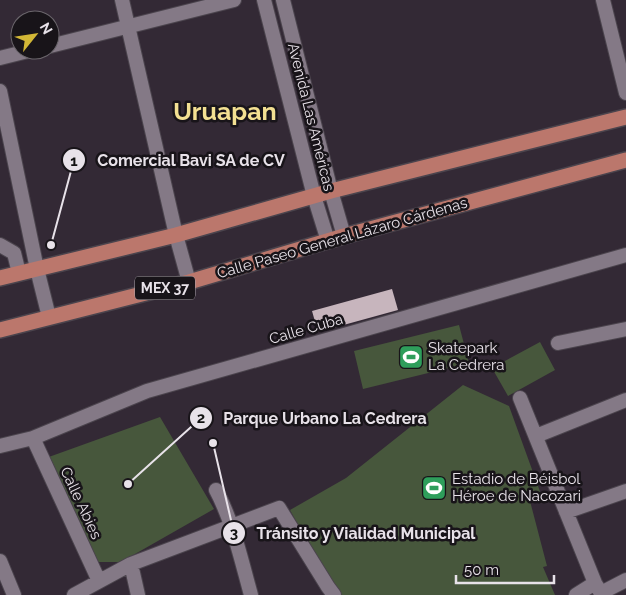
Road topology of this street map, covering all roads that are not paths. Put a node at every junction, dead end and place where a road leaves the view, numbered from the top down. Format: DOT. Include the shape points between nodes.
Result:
graph roads {
  1 [pos="122,0"];
  2 [pos="234,0"];
  3 [pos="264,0"];
  4 [pos="283,0"];
  5 [pos="603,0"];
  6 [pos="128,26"];
  7 [pos="60,43"];
  8 [pos="0,91"];
  9 [pos="626,93"];
  10 [pos="626,117"];
  11 [pos="626,160"];
  12 [pos="331,191"];
  13 [pos="314,196"];
  14 [pos="176,235"];
  15 [pos="344,236"];
  16 [pos="328,241"];
  17 [pos="0,245"];
  18 [pos="626,255"];
  19 [pos="37,269"];
  20 [pos="19,273"];
  21 [pos="0,278"];
  22 [pos="189,282"];
  23 [pos="49,318"];
  24 [pos="626,329"];
  25 [pos="0,330"];
  26 [pos="558,343"];
  27 [pos="520,398"];
  28 [pos="626,400"];
  29 [pos="536,436"];
  30 [pos="33,438"];
  31 [pos="0,446"];
  32 [pos="216,490"];
  33 [pos="626,491"];
  34 [pos="566,512"];
  35 [pos="232,526"];
  36 [pos="0,561"];
  37 [pos="131,564"];
  38 [pos="626,580"];
  39 [pos="99,581"];
  40 [pos="599,590"];
  41 [pos="11,594"];
  42 [pos="74,595"];
  43 [pos="138,595"];
  44 [pos="251,595"];
  45 [pos="334,595"];
  46 [pos="576,595"];
  1 -- 6 [label="street"];
  2 -- 6 [label="street"];
  3 -- 13 [label="street, Avenida Las Américas"];
  4 -- 12 [label="street, Avenida Las Américas"];
  5 -- 9 [label="street"];
  6 -- 7 [label="street"];
  6 -- 14 [label="street"];
  8 -- 19 [label="street"];
  10 -- 12 [label="main road"];
  11 -- 15 [label="main road, Calle Paseo General Lázaro Cárdenas / MEX 37"];
  12 -- 13 [label="main road"];
  12 -- 15 [label="street, Avenida Las Américas"];
  13 -- 14 [label="main road"];
  13 -- 16 [label="street, Avenida Las Américas"];
  14 -- 19 [label="main road"];
  14 -- 22 [label="street"];
  15 -- 16 [label="main road, Calle Paseo General Lázaro Cárdenas / MEX 37"];
  16 -- 22 [label="main road, Calle Paseo General Lázaro Cárdenas / MEX 37"];
  17 -- 20 [label="street" via="14,253"];
  18 -- 30 [label="street, Calle Cuba" via="147,391"];
  19 -- 20 [label="main road"];
  19 -- 23 [label="street"];
  20 -- 21 [label="main road"];
  22 -- 23 [label="main road, Calle Paseo General Lázaro Cárdenas / MEX 37"];
  23 -- 25 [label="main road, Calle Paseo General Lázaro Cárdenas / MEX 37"];
  24 -- 26 [label="street"];
  27 -- 29 [label="street"];
  28 -- 29 [label="street"];
  29 -- 34 [label="street"];
  30 -- 31 [label="street, Calle Cuba"];
  30 -- 39 [label="street, Calle Abies"];
  32 -- 35 [label="street"];
  33 -- 34 [label="street"];
  34 -- 40 [label="street"];
  35 -- 37 [label="street"];
  35 -- 44 [label="street"];
  35 -- 45 [label="street" via="279,508"];
  36 -- 41 [label="street"];
  37 -- 39 [label="street"];
  37 -- 43 [label="street"];
  38 -- 40 [label="street"];
  39 -- 42 [label="street"];
  40 -- 46 [label="street"];
}
